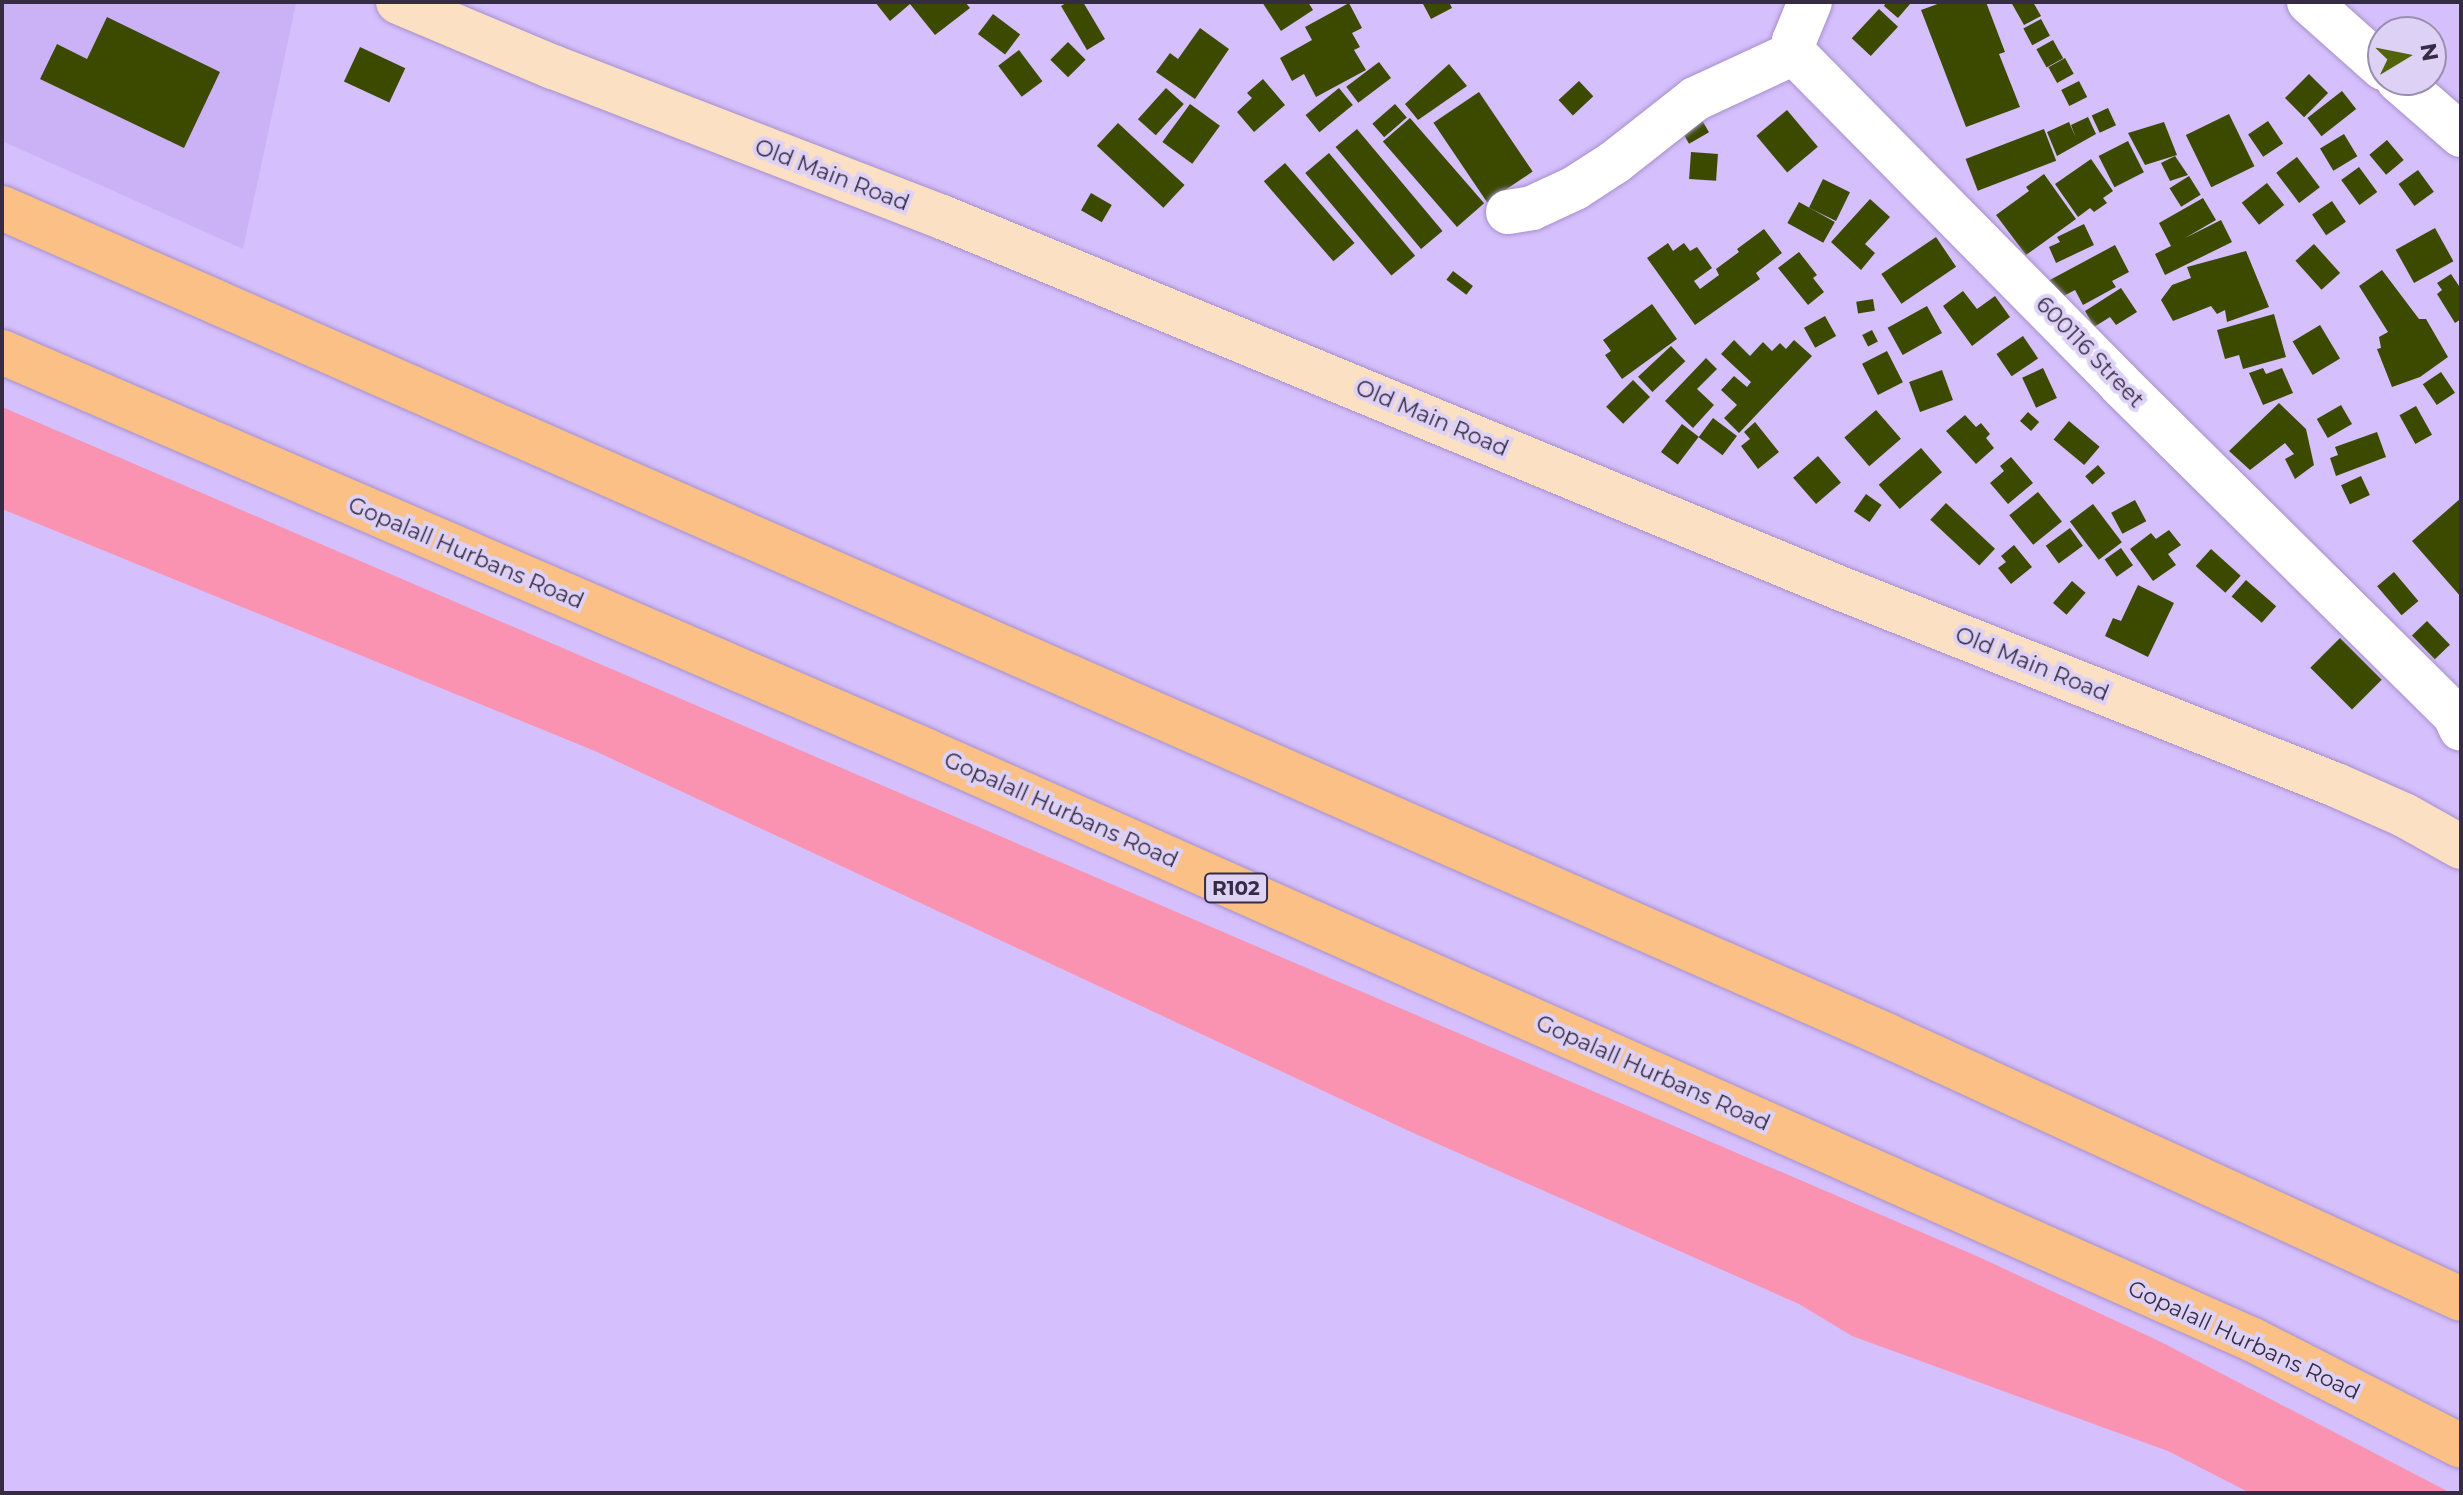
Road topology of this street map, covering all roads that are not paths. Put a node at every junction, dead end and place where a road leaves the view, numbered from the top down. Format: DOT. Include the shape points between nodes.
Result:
graph roads {
  1 [pos="398,2"];
  2 [pos="1810,2"];
  3 [pos="2309,2"];
  4 [pos="1794,53"];
  5 [pos="2367,54"];
  6 [pos="2416,96"];
  7 [pos="2461,135"];
  8 [pos="2,208"];
  9 [pos="1508,212"];
  10 [pos="2,352"];
  11 [pos="2461,729"];
  12 [pos="2461,847"];
  13 [pos="2461,1299"];
  14 [pos="2461,1446"];
  1 -- 12 [label="street, Old Main Road" via="942,217 1842,589 2336,785"];
  2 -- 4 [label="street"];
  3 -- 5 [label="street"];
  4 -- 9 [label="street" via="1695,99 1575,188 1532,208"];
  4 -- 11 [label="street, 600116 Street" via="2445,706"];
  6 -- 7 [label="street"];
  8 -- 13 [label="main road" via="1888,1036"];
  10 -- 14 [label="main road, Gopalall Hurbans Road / R102" via="942,757 2209,1320"];
}
